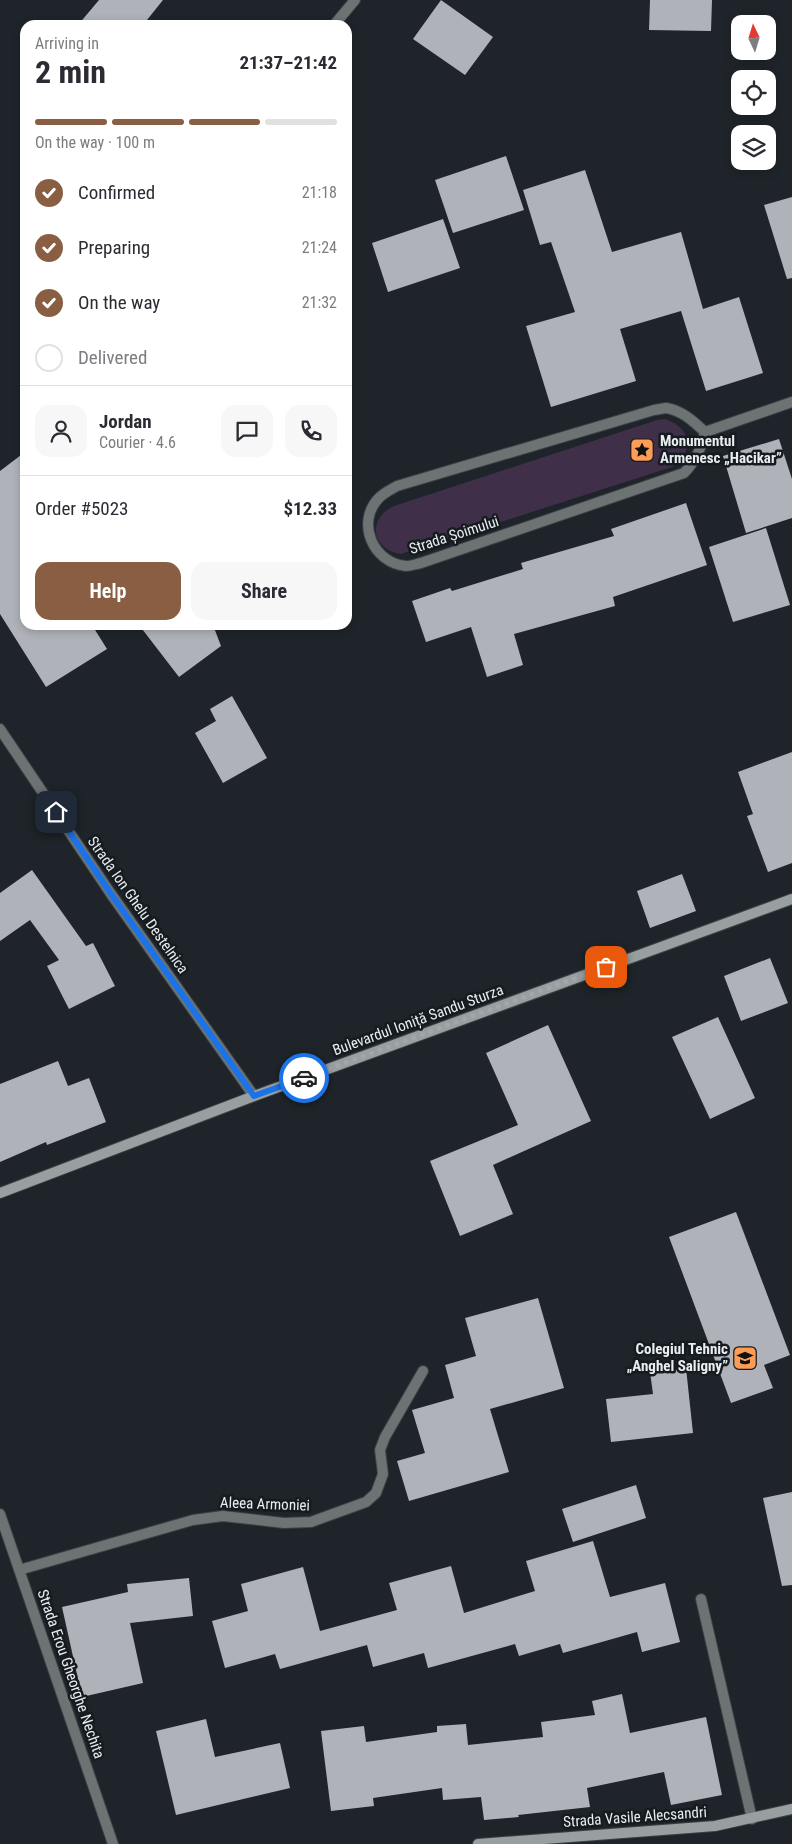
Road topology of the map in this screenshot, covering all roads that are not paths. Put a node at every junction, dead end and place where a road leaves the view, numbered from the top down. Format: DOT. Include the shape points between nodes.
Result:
graph roads {
  1 [pos="355,0"];
  2 [pos="338,20"];
  3 [pos="792,402"];
  4 [pos="705,432"];
  5 [pos="0,729"];
  6 [pos="792,899"];
  7 [pos="254,1096"];
  8 [pos="0,1193"];
  9 [pos="423,1371"];
  10 [pos="0,1514"];
  11 [pos="19,1570"];
  12 [pos="701,1599"];
  13 [pos="792,1809"];
  14 [pos="752,1819"];
  15 [pos="113,1844"];
  16 [pos="478,1844"];
  1 -- 2 [label="street"];
  3 -- 4 [label="street"];
  4 -- 4 [label="street, Strada Șoimului" via="677,410 654,410 397,486 386,491 374,504 368,522 369,533 373,545 393,563 407,566 421,563 684,473 698,455"];
  5 -- 7 [label="street, Strada Ion Ghelu Destelnica" via="111,894"];
  6 -- 7 [label="street, Bulevardul Ioniță Sandu Sturza"];
  7 -- 8 [label="street, Bulevardul Ioniță Sandu Sturza"];
  9 -- 11 [label="street, Aleea Armoniei" via="384,1437 380,1450 383,1474 376,1493 366,1502 311,1522 284,1523 223,1516 193,1520"];
  10 -- 11 [label="street, Strada Erou Gheorghe Nechita"];
  11 -- 15 [label="street, Strada Erou Gheorghe Nechita"];
  12 -- 14 [label="street"];
  13 -- 14 [label="street, Strada Vasile Alecsandri"];
  14 -- 16 [label="street, Strada Vasile Alecsandri" via="715,1826"];
}
